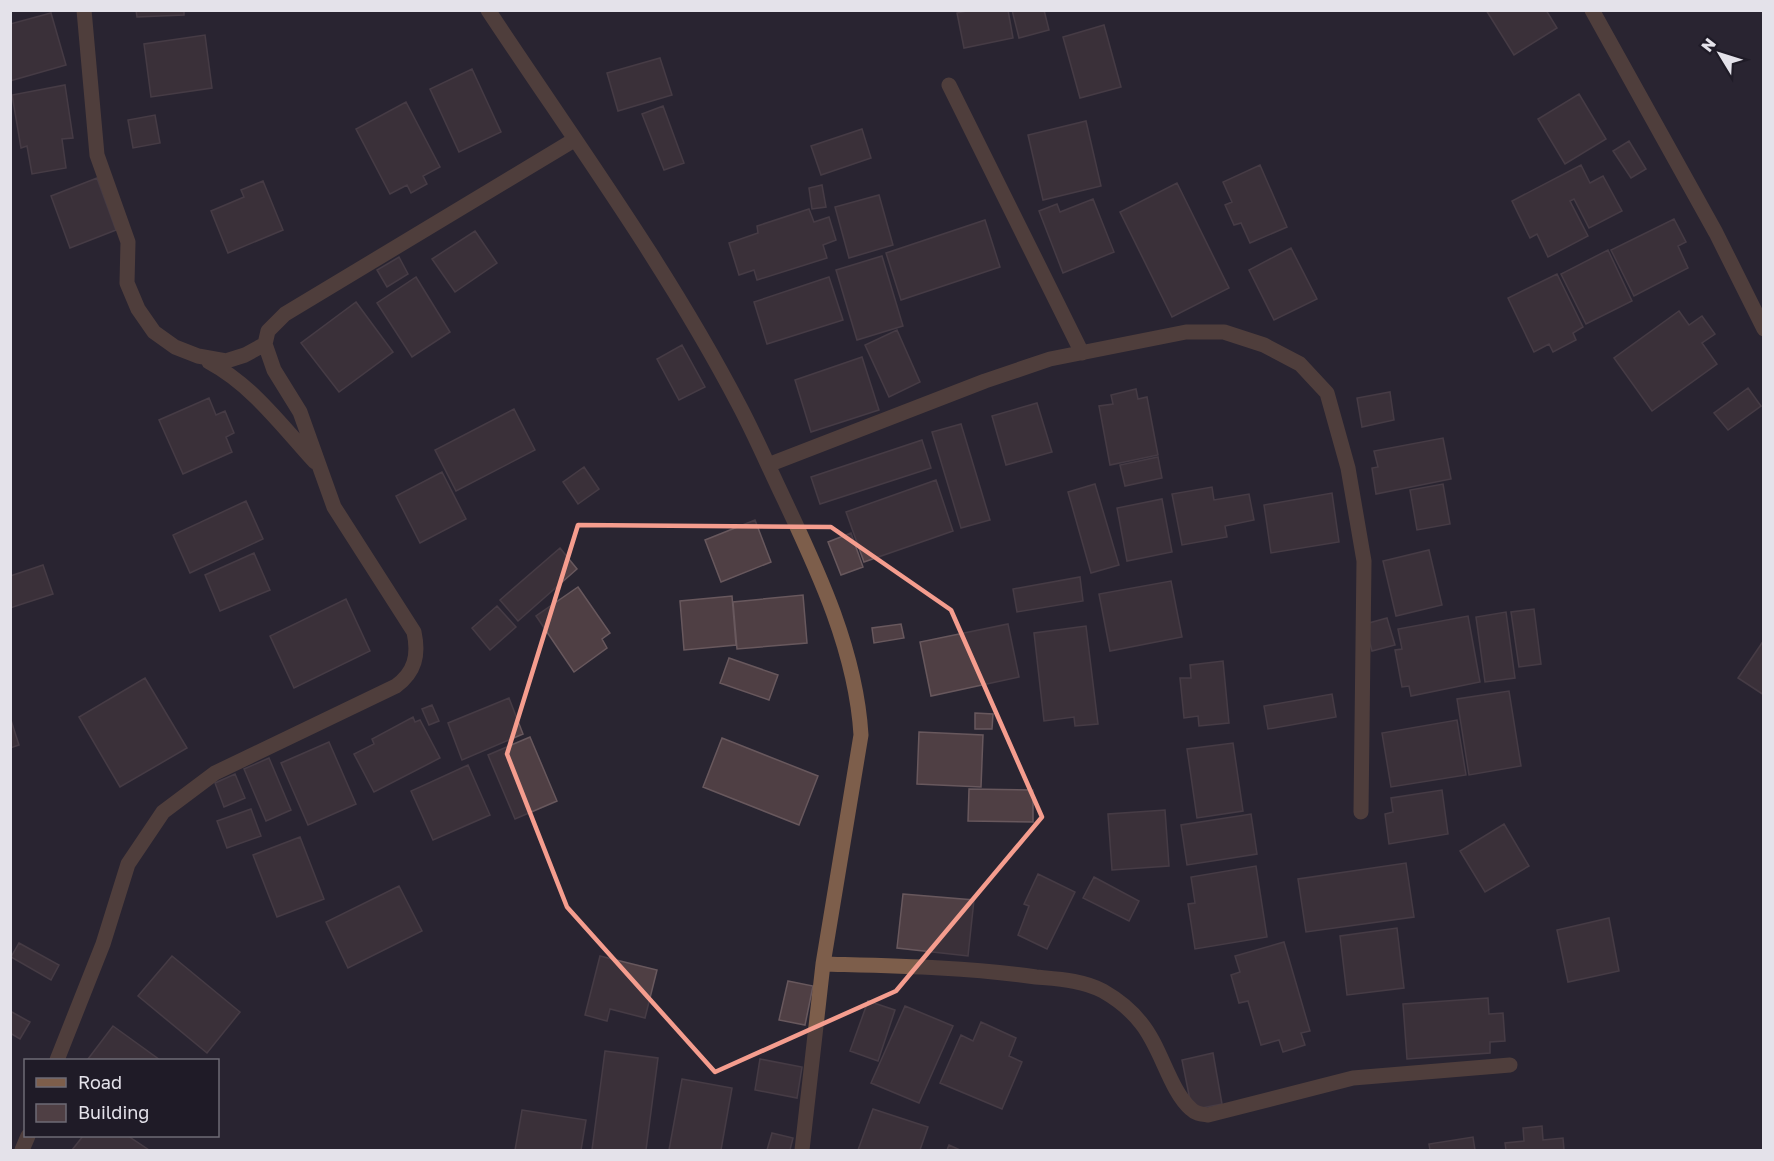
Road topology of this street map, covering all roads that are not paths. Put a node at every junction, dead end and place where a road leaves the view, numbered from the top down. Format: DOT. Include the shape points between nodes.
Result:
graph roads {
  1 [pos="84,10"];
  2 [pos="488,10"];
  3 [pos="1592,10"];
  4 [pos="949,84"];
  5 [pos="574,140"];
  6 [pos="1764,329"];
  7 [pos="264,344"];
  8 [pos="1082,353"];
  9 [pos="198,356"];
  10 [pos="768,465"];
  11 [pos="319,466"];
  12 [pos="1361,812"];
  13 [pos="823,964"];
  14 [pos="57,1059"];
  15 [pos="1510,1065"];
  16 [pos="802,1150"];
  1 -- 9 [label="street" via="97,155 128,242 128,283 138,309 154,332"];
  2 -- 5 [label="street"];
  3 -- 6 [label="street" via="1716,233"];
  4 -- 8 [label="street"];
  5 -- 7 [label="street" via="285,314 268,331"];
  5 -- 10 [label="street" via="669,285 739,405"];
  7 -- 9 [label="street" via="226,361"];
  7 -- 11 [label="street" via="274,370 300,412"];
  8 -- 10 [label="street" via="1050,359 985,381"];
  8 -- 12 [label="street" via="1186,332 1224,332 1264,345 1300,364 1328,393 1348,468 1364,561"];
  9 -- 11 [label="street" via="225,370 254,395"];
  10 -- 13 [label="street" via="826,594 859,708 861,735"];
  11 -- 14 [label="street" via="334,507 414,632 418,654 412,670 396,686 215,773 163,812 128,864 103,944"];
  13 -- 15 [label="street" via="981,969 1076,982 1100,990 1141,1022 1182,1098 1199,1114 1208,1115 1353,1078"];
  13 -- 16 [label="street"];
}
